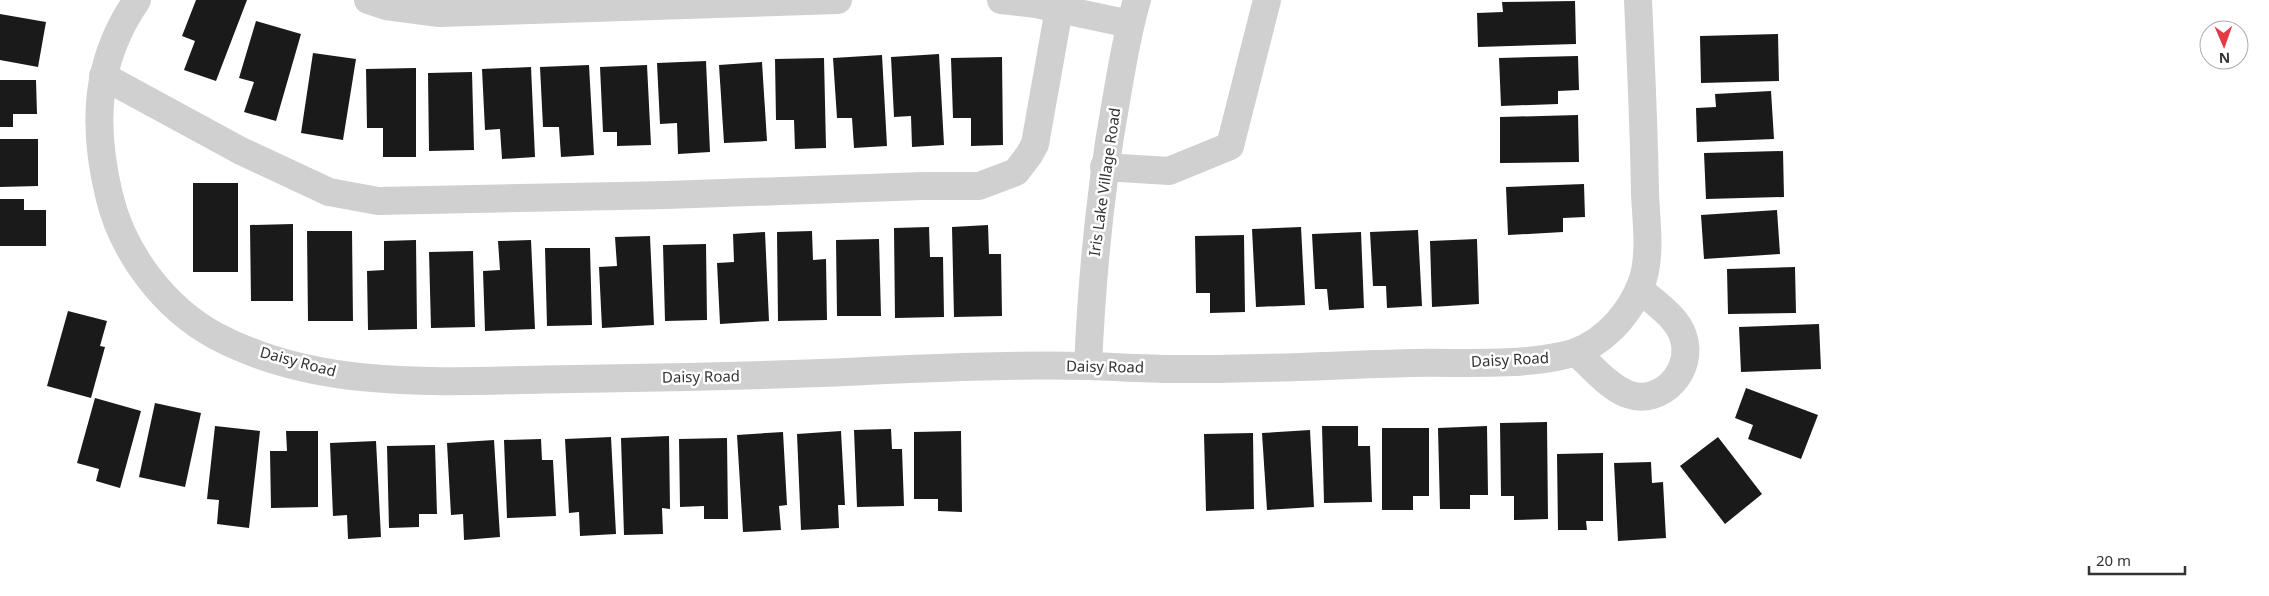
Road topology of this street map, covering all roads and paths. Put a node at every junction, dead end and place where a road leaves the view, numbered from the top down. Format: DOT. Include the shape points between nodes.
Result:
graph roads {
  1 [pos="137,0"];
  2 [pos="368,0"];
  3 [pos="838,0"];
  4 [pos="1001,0"];
  5 [pos="1267,0"];
  6 [pos="1638,0"];
  7 [pos="1059,9"];
  8 [pos="1133,12"];
  9 [pos="103,76"];
  10 [pos="1104,167"];
  11 [pos="1639,289"];
  12 [pos="1577,353"];
  13 [pos="1088,366"];
  1 -- 9 [label="street, Daisy Road" via="113,42"];
  2 -- 3 [label="street" via="439,14"];
  4 -- 7 [label="street"];
  5 -- 10 [label="street" via="1230,146 1169,171"];
  6 -- 11 [label="street, Daisy Road" via="1646,250 1646,267"];
  7 -- 8 [label="street"];
  7 -- 9 [label="street" via="1035,144 1016,172 979,186 378,200 329,192 241,151"];
  8 -- 10 [label="street, Iris Lake Village Road"];
  9 -- 13 [label="street, Daisy Road" via="98,135 103,171 122,235 140,265 186,316 215,335 279,360 324,371 416,381 714,377 994,366"];
  10 -- 13 [label="street, Iris Lake Village Road" via="1093,270"];
  11 -- 12 [label="street, Daisy Road" via="1610,331"];
  11 -- 12 [label="street" via="1674,320 1683,336 1684,363 1671,384 1649,395 1626,393 1610,384"];
  12 -- 13 [label="street, Daisy Road" via="1546,359 1468,362 1176,369"];
}
